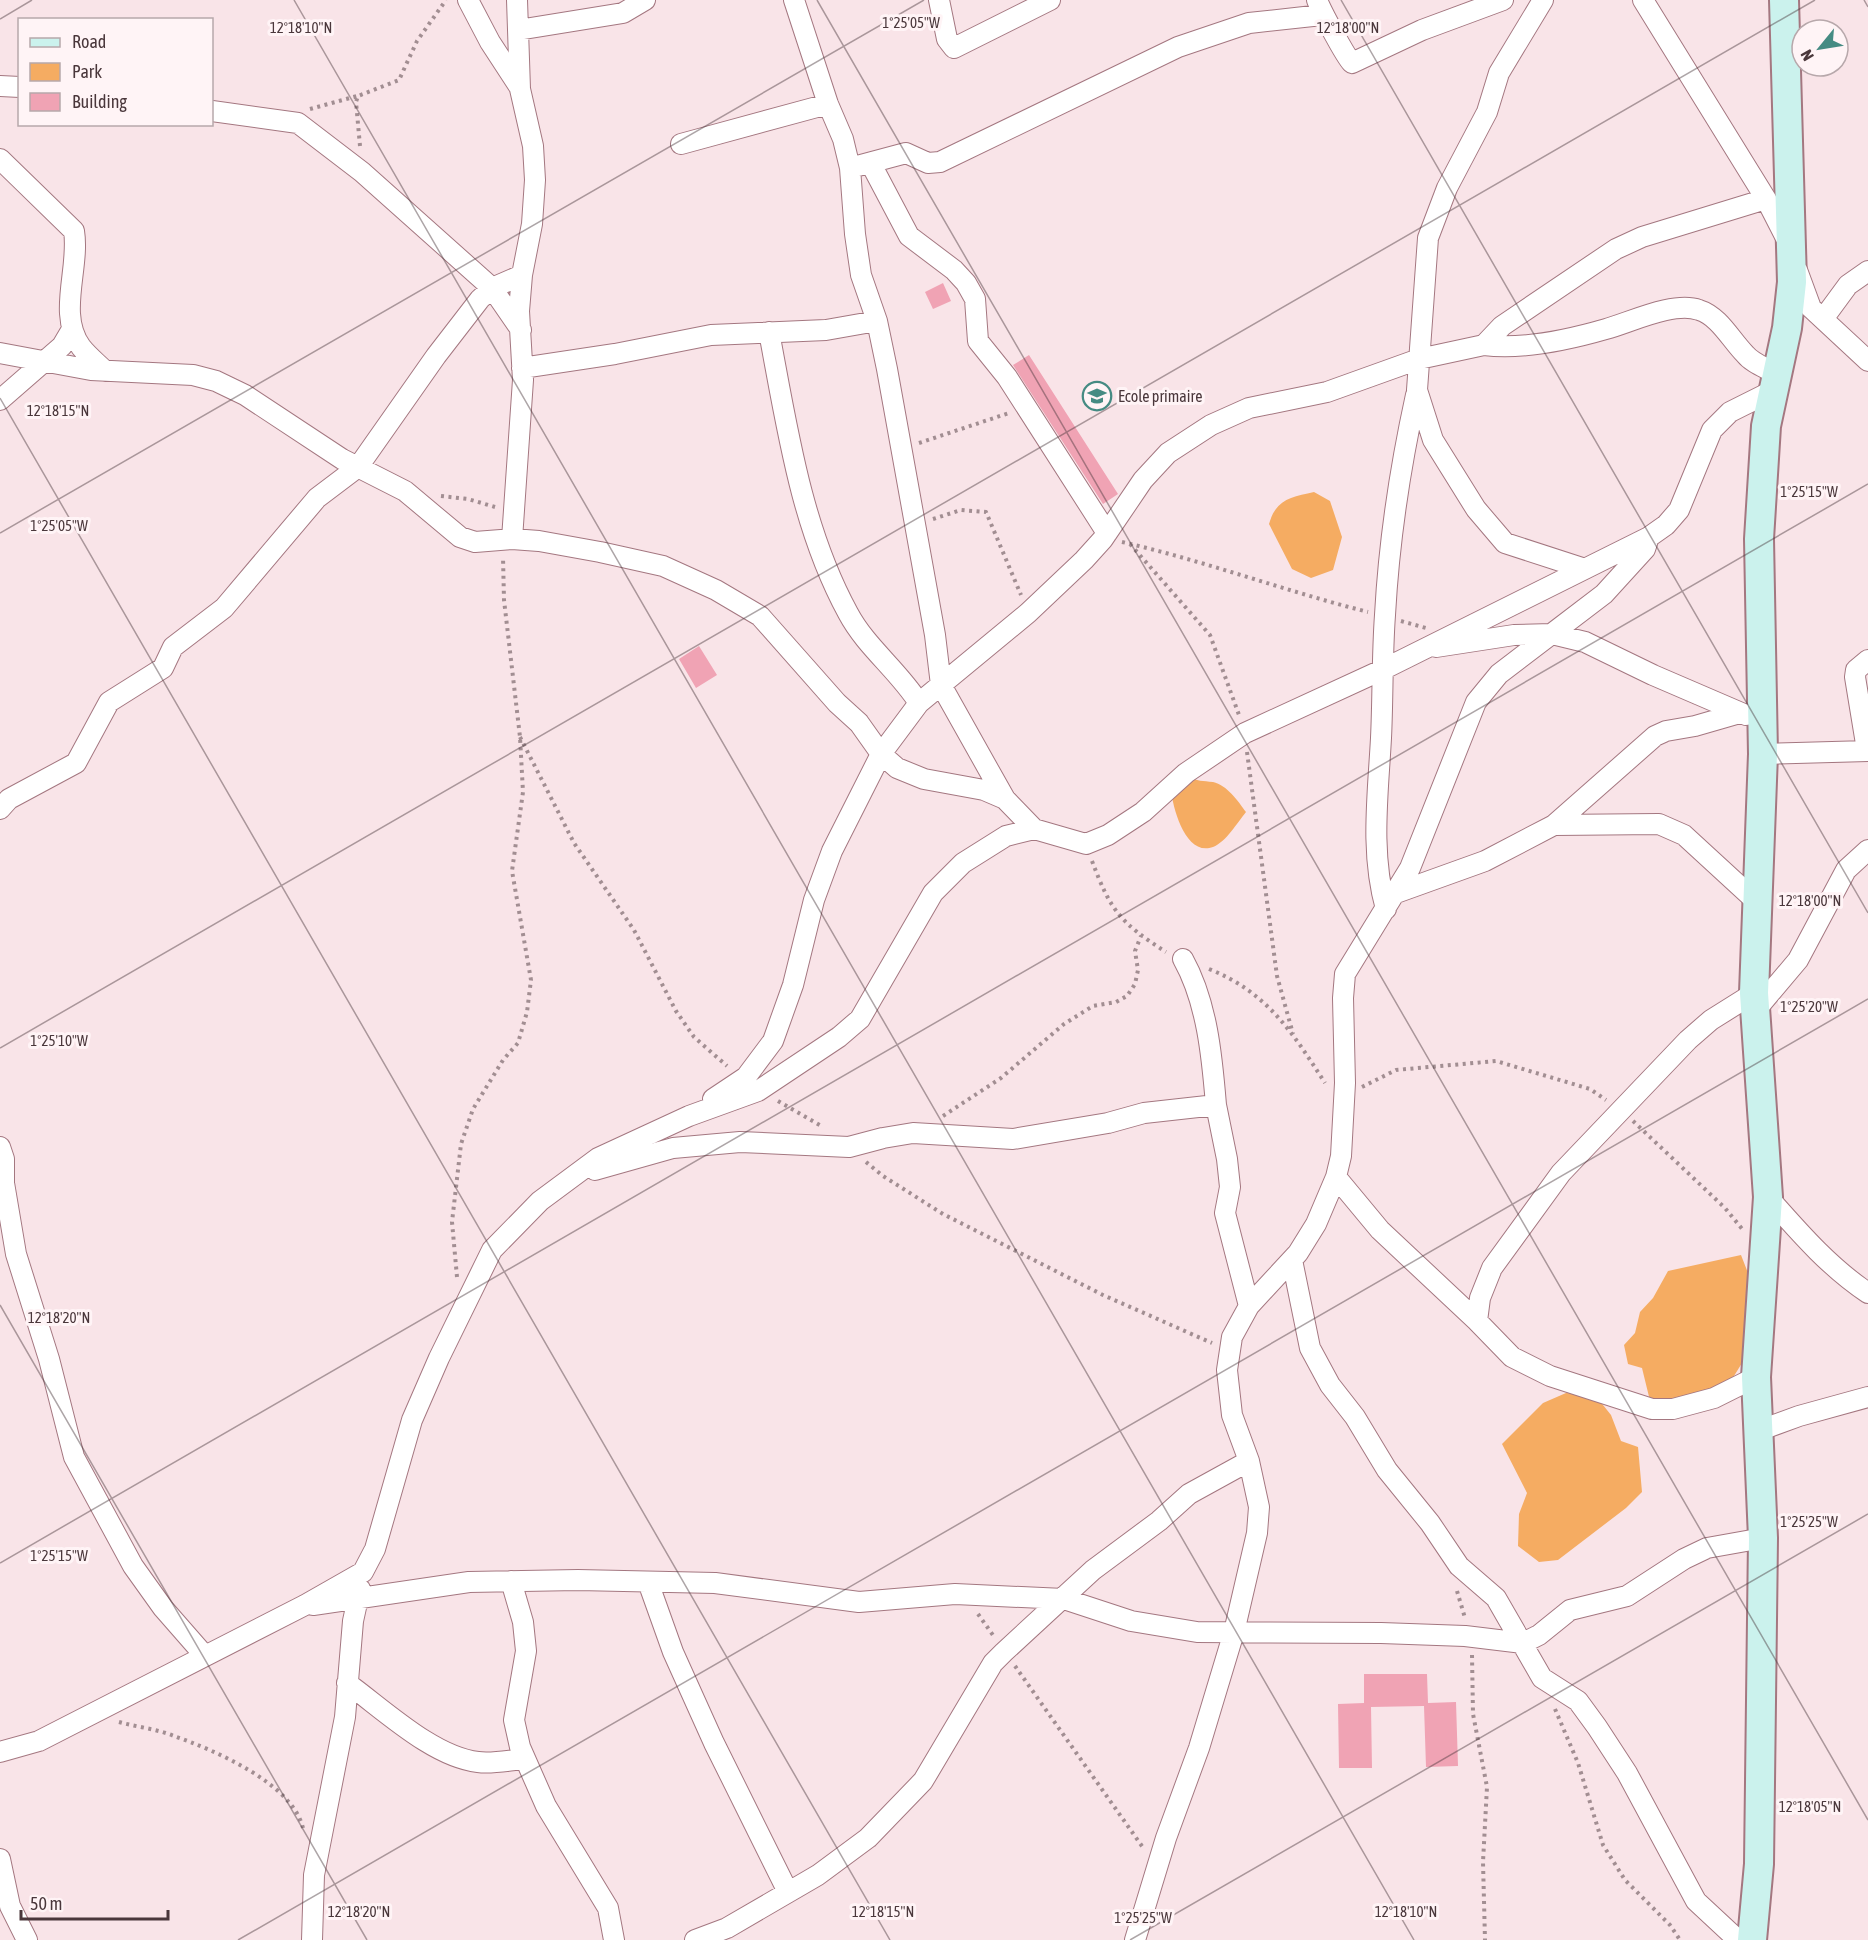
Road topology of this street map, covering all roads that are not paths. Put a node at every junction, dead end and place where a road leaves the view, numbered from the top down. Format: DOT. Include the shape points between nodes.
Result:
graph roads {
  1 [pos="468,0"];
  2 [pos="517,0"];
  3 [pos="645,0"];
  4 [pos="794,0"];
  5 [pos="939,0"];
  6 [pos="1050,0"];
  7 [pos="1503,0"];
  8 [pos="1543,0"];
  9 [pos="1643,0"];
  10 [pos="1788,3"];
  11 [pos="1320,8"];
  12 [pos="519,30"];
  13 [pos="0,86"];
  14 [pos="18,87"];
  15 [pos="520,89"];
  16 [pos="828,104"];
  17 [pos="213,111"];
  18 [pos="681,144"];
  19 [pos="0,159"];
  20 [pos="871,164"];
  21 [pos="850,168"];
  22 [pos="1766,199"];
  23 [pos="1793,256"];
  24 [pos="1868,271"];
  25 [pos="522,274"];
  26 [pos="492,288"];
  27 [pos="1823,319"];
  28 [pos="877,321"];
  29 [pos="72,329"];
  30 [pos="521,330"];
  31 [pos="769,332"];
  32 [pos="1484,345"];
  33 [pos="0,353"];
  34 [pos="1419,359"];
  35 [pos="1868,361"];
  36 [pos="46,362"];
  37 [pos="522,368"];
  38 [pos="105,371"];
  39 [pos="1774,382"];
  40 [pos="1418,390"];
  41 [pos="0,400"];
  42 [pos="358,467"];
  43 [pos="1105,536"];
  44 [pos="1648,537"];
  45 [pos="508,539"];
  46 [pos="1582,568"];
  47 [pos="1552,634"];
  48 [pos="1416,651"];
  49 [pos="1868,660"];
  50 [pos="1384,669"];
  51 [pos="941,685"];
  52 [pos="919,703"];
  53 [pos="1751,716"];
  54 [pos="1867,751"];
  55 [pos="881,754"];
  56 [pos="1763,754"];
  57 [pos="1005,799"];
  58 [pos="0,808"];
  59 [pos="1554,825"];
  60 [pos="1034,829"];
  61 [pos="1868,850"];
  62 [pos="1391,901"];
  63 [pos="1758,903"];
  64 [pos="1183,959"];
  65 [pos="1755,1002"];
  66 [pos="750,1085"];
  67 [pos="1216,1105"];
  68 [pos="0,1147"];
  69 [pos="1336,1177"];
  70 [pos="571,1178"];
  71 [pos="1768,1197"];
  72 [pos="1292,1260"];
  73 [pos="1868,1293"];
  74 [pos="1249,1306"];
  75 [pos="1477,1320"];
  76 [pos="1756,1377"];
  77 [pos="1868,1397"];
  78 [pos="1758,1431"];
  79 [pos="1249,1461"];
  80 [pos="1763,1538"];
  81 [pos="363,1572"];
  82 [pos="511,1581"];
  83 [pos="648,1582"];
  84 [pos="1064,1599"];
  85 [pos="357,1600"];
  86 [pos="305,1605"];
  87 [pos="1234,1632"];
  88 [pos="1523,1643"];
  89 [pos="206,1656"];
  90 [pos="347,1683"];
  91 [pos="0,1752"];
  92 [pos="525,1759"];
  93 [pos="0,1859"];
  94 [pos="788,1892"];
  95 [pos="27,1940"];
  96 [pos="312,1940"];
  97 [pos="614,1940"];
  98 [pos="695,1940"];
  99 [pos="1135,1940"];
  100 [pos="1738,1940"];
  101 [pos="1752,1940"];
  1 -- 15 [label="street"];
  2 -- 12 [label="street"];
  3 -- 12 [label="street" via="623,13"];
  4 -- 16 [label="street"];
  5 -- 6 [label="street" via="947,39 954,48"];
  7 -- 11 [label="street" via="1422,30 1354,63"];
  8 -- 34 [label="street" via="1499,73 1487,112 1447,188 1428,238"];
  9 -- 22 [label="street"];
  10 -- 23 [label="street" via="1786,160"];
  11 -- 20 [label="street" via="1248,23 1178,47 940,162 928,163 906,153"];
  12 -- 15 [label="street"];
  13 -- 14 [label="street"];
  15 -- 25 [label="street" via="535,180 532,224"];
  16 -- 18 [label="street"];
  16 -- 21 [label="street"];
  17 -- 26 [label="street" via="298,123 362,172"];
  19 -- 29 [label="street" via="74,231"];
  20 -- 21 [label="street"];
  20 -- 43 [label="street" via="909,236 966,283 975,299 978,342 1007,376"];
  21 -- 28 [label="street" via="861,275"];
  22 -- 23 [label="street"];
  22 -- 32 [label="street" via="1642,237 1616,249 1502,326"];
  23 -- 27 [label="street" via="1807,301"];
  23 -- 39 [label="street" via="1790,308"];
  24 -- 27 [label="street" via="1848,285"];
  25 -- 26 [label="street"];
  25 -- 30 [label="street"];
  26 -- 30 [label="street"];
  26 -- 42 [label="street" via="436,356"];
  27 -- 35 [label="street"];
  28 -- 31 [label="street" via="826,330"];
  28 -- 51 [label="street"];
  29 -- 36 [label="street"];
  29 -- 38 [label="street" via="81,347"];
  30 -- 37 [label="street"];
  31 -- 37 [label="street" via="711,335"];
  31 -- 52 [label="street" via="798,481 832,579 859,632 904,680"];
  32 -- 34 [label="street"];
  32 -- 39 [label="street" via="1520,346 1607,329 1658,311 1697,309 1707,313"];
  33 -- 36 [label="street"];
  34 -- 40 [label="street"];
  34 -- 43 [label="street" via="1327,392 1249,408 1211,425 1168,453 1143,480"];
  36 -- 38 [label="street"];
  36 -- 41 [label="street"];
  37 -- 45 [label="street"];
  38 -- 42 [label="street" via="193,375 216,381 245,395"];
  39 -- 44 [label="street" via="1730,412 1712,430 1678,510 1666,525"];
  39 -- 53 [label="street" via="1766,426"];
  40 -- 46 [label="street" via="1433,440 1476,509 1505,543"];
  40 -- 50 [label="street" via="1403,456 1384,617"];
  42 -- 45 [label="street" via="405,492 460,537 475,542"];
  42 -- 58 [label="street" via="317,498 224,608 173,647 163,668 109,702 76,763 9,799"];
  43 -- 51 [label="street" via="1066,579"];
  44 -- 46 [label="street"];
  44 -- 47 [label="street" via="1645,549 1604,594"];
  45 -- 55 [label="street" via="539,540 663,566 745,606 760,616 859,723"];
  46 -- 48 [label="street"];
  47 -- 48 [label="street" via="1514,635"];
  47 -- 53 [label="street" via="1585,642"];
  47 -- 62 [label="street" via="1499,674 1476,702 1410,868"];
  48 -- 50 [label="street"];
  49 -- 54 [label="street" via="1856,670 1855,677"];
  50 -- 60 [label="street" via="1245,733 1186,773 1143,812 1108,835 1086,844"];
  50 -- 62 [label="street" via="1375,823 1381,891"];
  51 -- 52 [label="street"];
  51 -- 57 [label="street"];
  52 -- 55 [label="street"];
  53 -- 56 [label="street"];
  53 -- 59 [label="street" via="1655,736"];
  54 -- 56 [label="street"];
  55 -- 57 [label="street" via="897,768 924,779 984,790"];
  55 -- 66 [label="street" via="832,850 814,900 793,985 773,1041"];
  56 -- 63 [label="street"];
  57 -- 60 [label="street"];
  59 -- 62 [label="street" via="1485,861"];
  59 -- 63 [label="street" via="1659,824 1672,828"];
  60 -- 66 [label="street" via="1006,836 963,863 933,893 860,1019 839,1037"];
  61 -- 65 [label="street" via="1846,870 1798,960"];
  62 -- 69 [label="street" via="1345,974 1345,1093"];
  63 -- 65 [label="street"];
  64 -- 67 [label="street" via="1211,1047"];
  65 -- 71 [label="street"];
  65 -- 75 [label="street" via="1711,1020 1688,1040 1561,1173 1492,1268 1480,1298"];
  66 -- 70 [label="street" via="598,1158"];
  67 -- 70 [label="street" via="1144,1113 1108,1124 1013,1140 913,1133 849,1147 740,1142 673,1148"];
  67 -- 74 [label="street" via="1230,1187 1225,1213"];
  68 -- 89 [label="street" via="16,1254 74,1457 133,1566 163,1608"];
  69 -- 72 [label="street" via="1316,1224"];
  69 -- 75 [label="street" via="1380,1230"];
  70 -- 81 [label="street" via="524,1216 492,1250 412,1420 375,1549"];
  71 -- 73 [label="street" via="1816,1250"];
  71 -- 76 [label="street"];
  72 -- 74 [label="street"];
  72 -- 88 [label="street" via="1310,1348 1330,1385 1459,1566 1496,1598"];
  74 -- 79 [label="street" via="1232,1337 1227,1370 1232,1415"];
  75 -- 76 [label="street" via="1512,1357 1550,1376 1652,1409 1673,1409 1714,1398"];
  76 -- 78 [label="street"];
  77 -- 78 [label="street"];
  78 -- 80 [label="street"];
  79 -- 84 [label="street" via="1189,1494 1093,1570"];
  79 -- 87 [label="street" via="1259,1507 1257,1533"];
  80 -- 88 [label="street" via="1707,1548 1627,1596 1570,1610"];
  80 -- 101 [label="street" via="1759,1864"];
  81 -- 85 [label="street"];
  81 -- 86 [label="street"];
  82 -- 83 [label="street"];
  82 -- 85 [label="street" via="469,1582"];
  82 -- 92 [label="street" via="523,1622 526,1651 514,1720"];
  83 -- 84 [label="street" via="715,1583 859,1602 964,1594"];
  83 -- 94 [label="street" via="711,1737"];
  84 -- 87 [label="street" via="1131,1621 1197,1632"];
  84 -- 94 [label="street" via="993,1664 923,1781 868,1838"];
  85 -- 86 [label="street"];
  85 -- 90 [label="street"];
  86 -- 89 [label="street"];
  87 -- 88 [label="street" via="1381,1633"];
  87 -- 99 [label="street"];
  88 -- 100 [label="street" via="1542,1678 1578,1701 1597,1727 1627,1773 1696,1901"];
  89 -- 91 [label="street" via="39,1741"];
  90 -- 92 [label="street" via="421,1738 457,1756 482,1763"];
  90 -- 96 [label="street" via="345,1717 314,1875"];
  92 -- 97 [label="street" via="546,1806 608,1908"];
  93 -- 95 [label="street" via="10,1906"];
  94 -- 98 [label="street" via="727,1928"];
}
